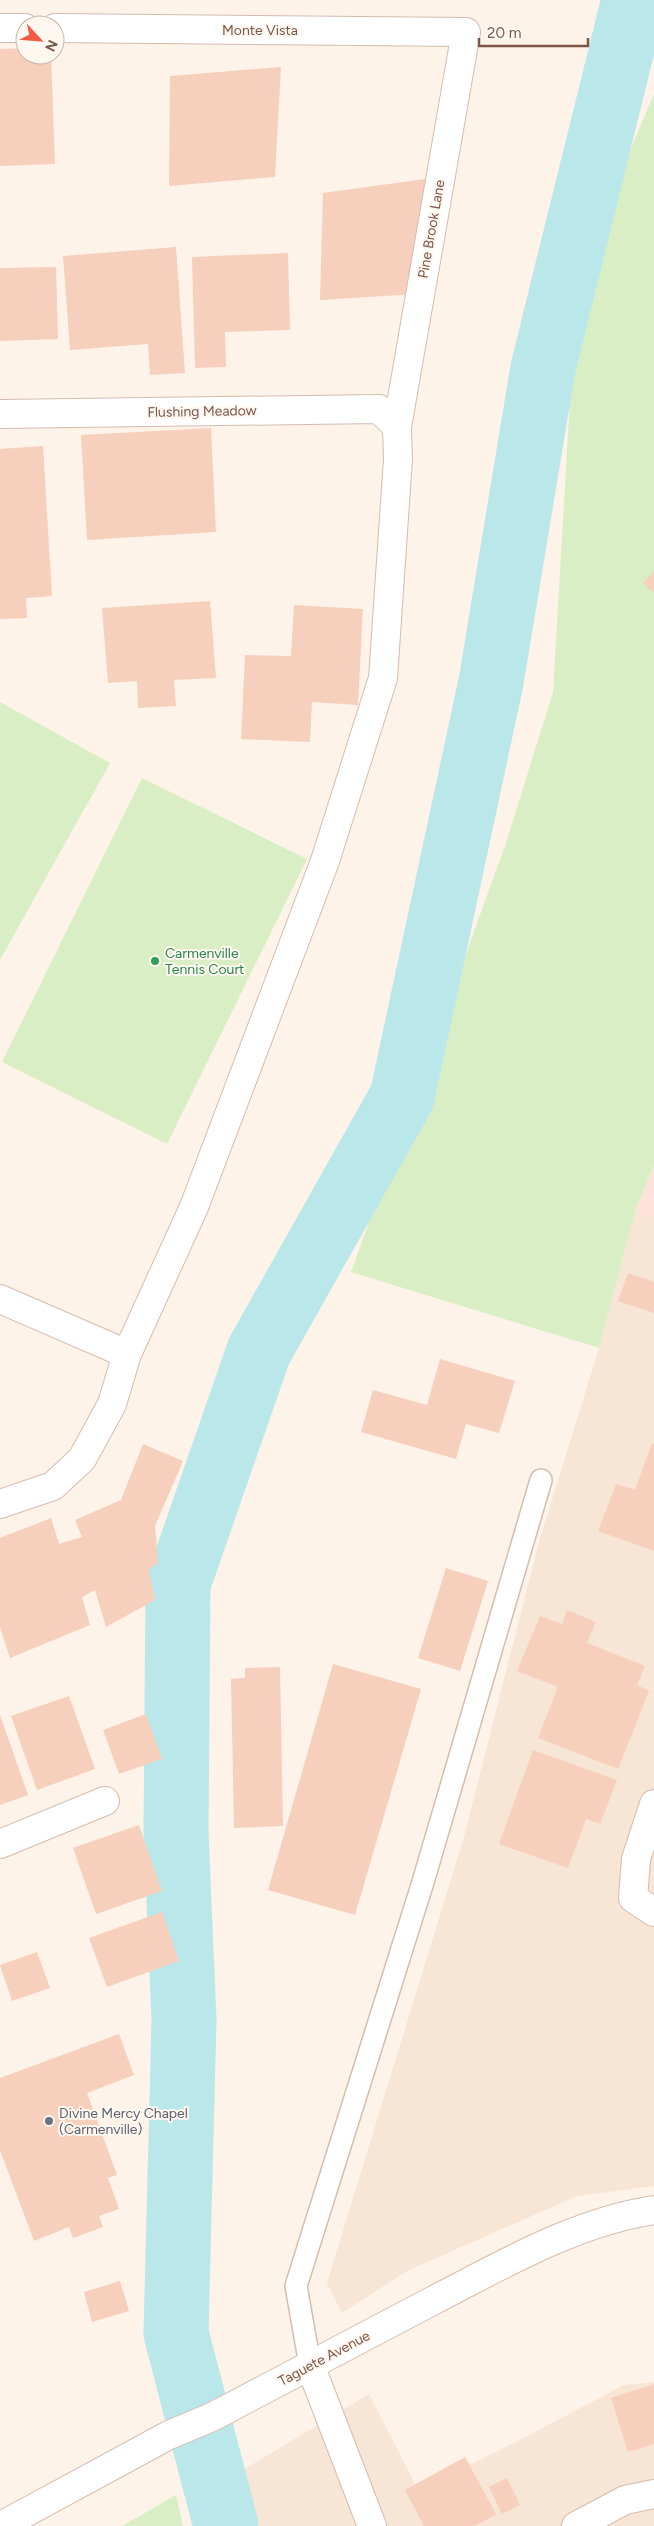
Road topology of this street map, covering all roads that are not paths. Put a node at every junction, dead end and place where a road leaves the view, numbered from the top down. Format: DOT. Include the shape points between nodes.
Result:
graph roads {
  1 [pos="0,28"];
  2 [pos="15,28"];
  3 [pos="65,28"];
  4 [pos="466,32"];
  5 [pos="0,414"];
  6 [pos="397,427"];
  7 [pos="0,1299"];
  8 [pos="127,1354"];
  9 [pos="541,1480"];
  10 [pos="0,1504"];
  11 [pos="106,1801"];
  12 [pos="654,1804"];
  13 [pos="0,1844"];
  14 [pos="654,1912"];
  15 [pos="654,2210"];
  16 [pos="310,2366"];
  17 [pos="654,2494"];
  18 [pos="1,2526"];
  19 [pos="372,2526"];
  20 [pos="576,2526"];
  1 -- 2 [label="street"];
  3 -- 4 [label="street, Monte Vista"];
  4 -- 6 [label="street, Pine Brook Lane"];
  5 -- 6 [label="street, Flushing Meadow" via="379,409"];
  6 -- 8 [label="street, Pine Brook Lane" via="398,459 383,678 325,861 205,1179"];
  7 -- 8 [label="street"];
  8 -- 10 [label="street, Pine Brook Lane" via="112,1404 82,1459 53,1486"];
  9 -- 16 [label="lane" via="423,1882 296,2286"];
  11 -- 13 [label="street"];
  12 -- 14 [label="street" via="636,1859 633,1898"];
  15 -- 16 [label="street, Taguete Avenue" via="627,2214 582,2229 514,2258"];
  16 -- 18 [label="street, Taguete Avenue" via="212,2417 169,2435"];
  16 -- 19 [label="street"];
  17 -- 20 [label="street" via="625,2500"];
}
